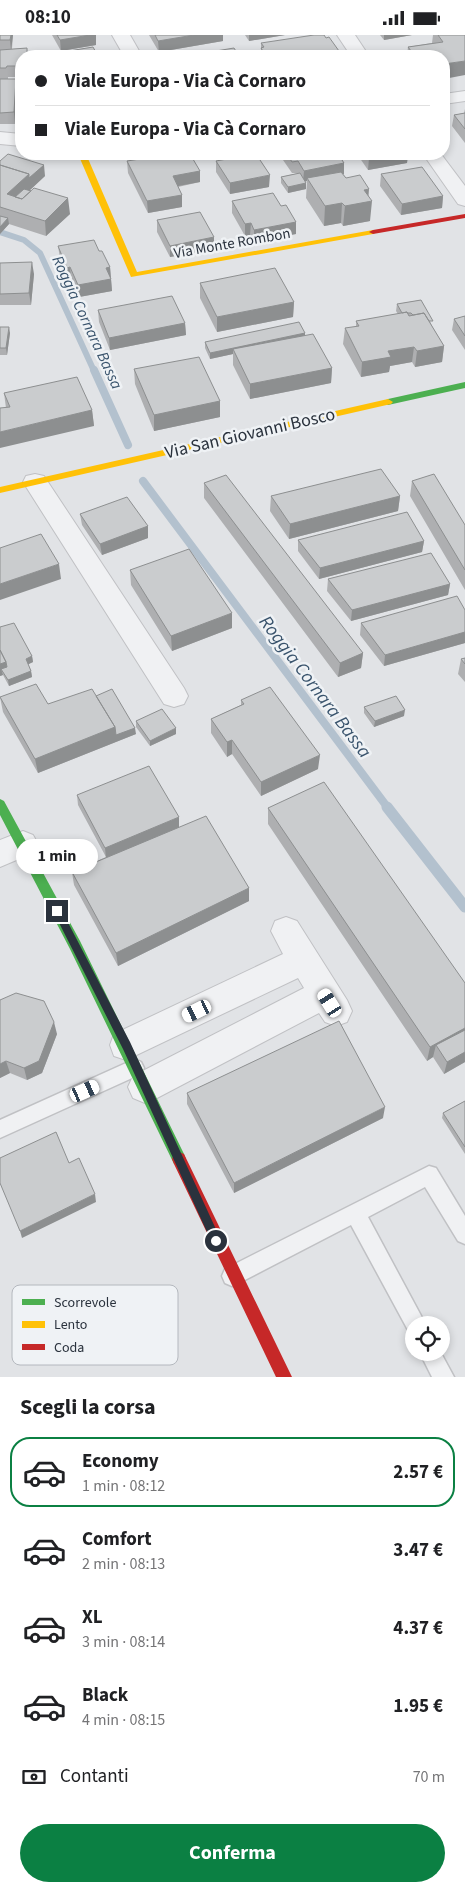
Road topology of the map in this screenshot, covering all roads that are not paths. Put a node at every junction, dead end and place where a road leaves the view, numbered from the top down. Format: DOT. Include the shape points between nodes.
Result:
graph roads {
  1 [pos="121,35"];
  2 [pos="346,35"];
  3 [pos="130,50"];
  4 [pos="356,50"];
  5 [pos="465,96"];
  6 [pos="450,98"];
  7 [pos="0,138"];
  8 [pos="15,140"];
  9 [pos="85,160"];
  10 [pos="436,160"];
  11 [pos="465,200"];
  12 [pos="465,216"];
  13 [pos="465,385"];
  14 [pos="35,482"];
  15 [pos="0,490"];
  16 [pos="174,696"];
  17 [pos="0,804"];
  18 [pos="12,849"];
  19 [pos="286,931"];
  20 [pos="304,960"];
  21 [pos="136,1067"];
  22 [pos="0,1129"];
  23 [pos="355,1213"];
  24 [pos="465,1234"];
  25 [pos="232,1275"];
  26 [pos="411,1316"];
  27 [pos="435,1361"];
  28 [pos="284,1377"];
  29 [pos="444,1377"];
  1 -- 3 [label="street"];
  2 -- 4 [label="street"];
  5 -- 6 [label="street"];
  7 -- 8 [label="street"];
  9 -- 12 [label="street, Via Monte Rombon" via="134,275"];
  10 -- 11 [label="street"];
  13 -- 14 [label="street, Via San Giovanni Bosco"];
  14 -- 15 [label="street, Via San Giovanni Bosco"];
  14 -- 16 [label="street"];
  17 -- 18 [label="street"];
  18 -- 21 [label="street"];
  19 -- 20 [label="street"];
  20 -- 21 [label="street"];
  20 -- 21 [label="street" via="330,1003"];
  21 -- 22 [label="lane"];
  21 -- 25 [label="street"];
  23 -- 24 [label="lane" via="429,1175"];
  23 -- 25 [label="lane"];
  23 -- 26 [label="lane"];
  25 -- 28 [label="street"];
  27 -- 29 [label="lane"];
}
